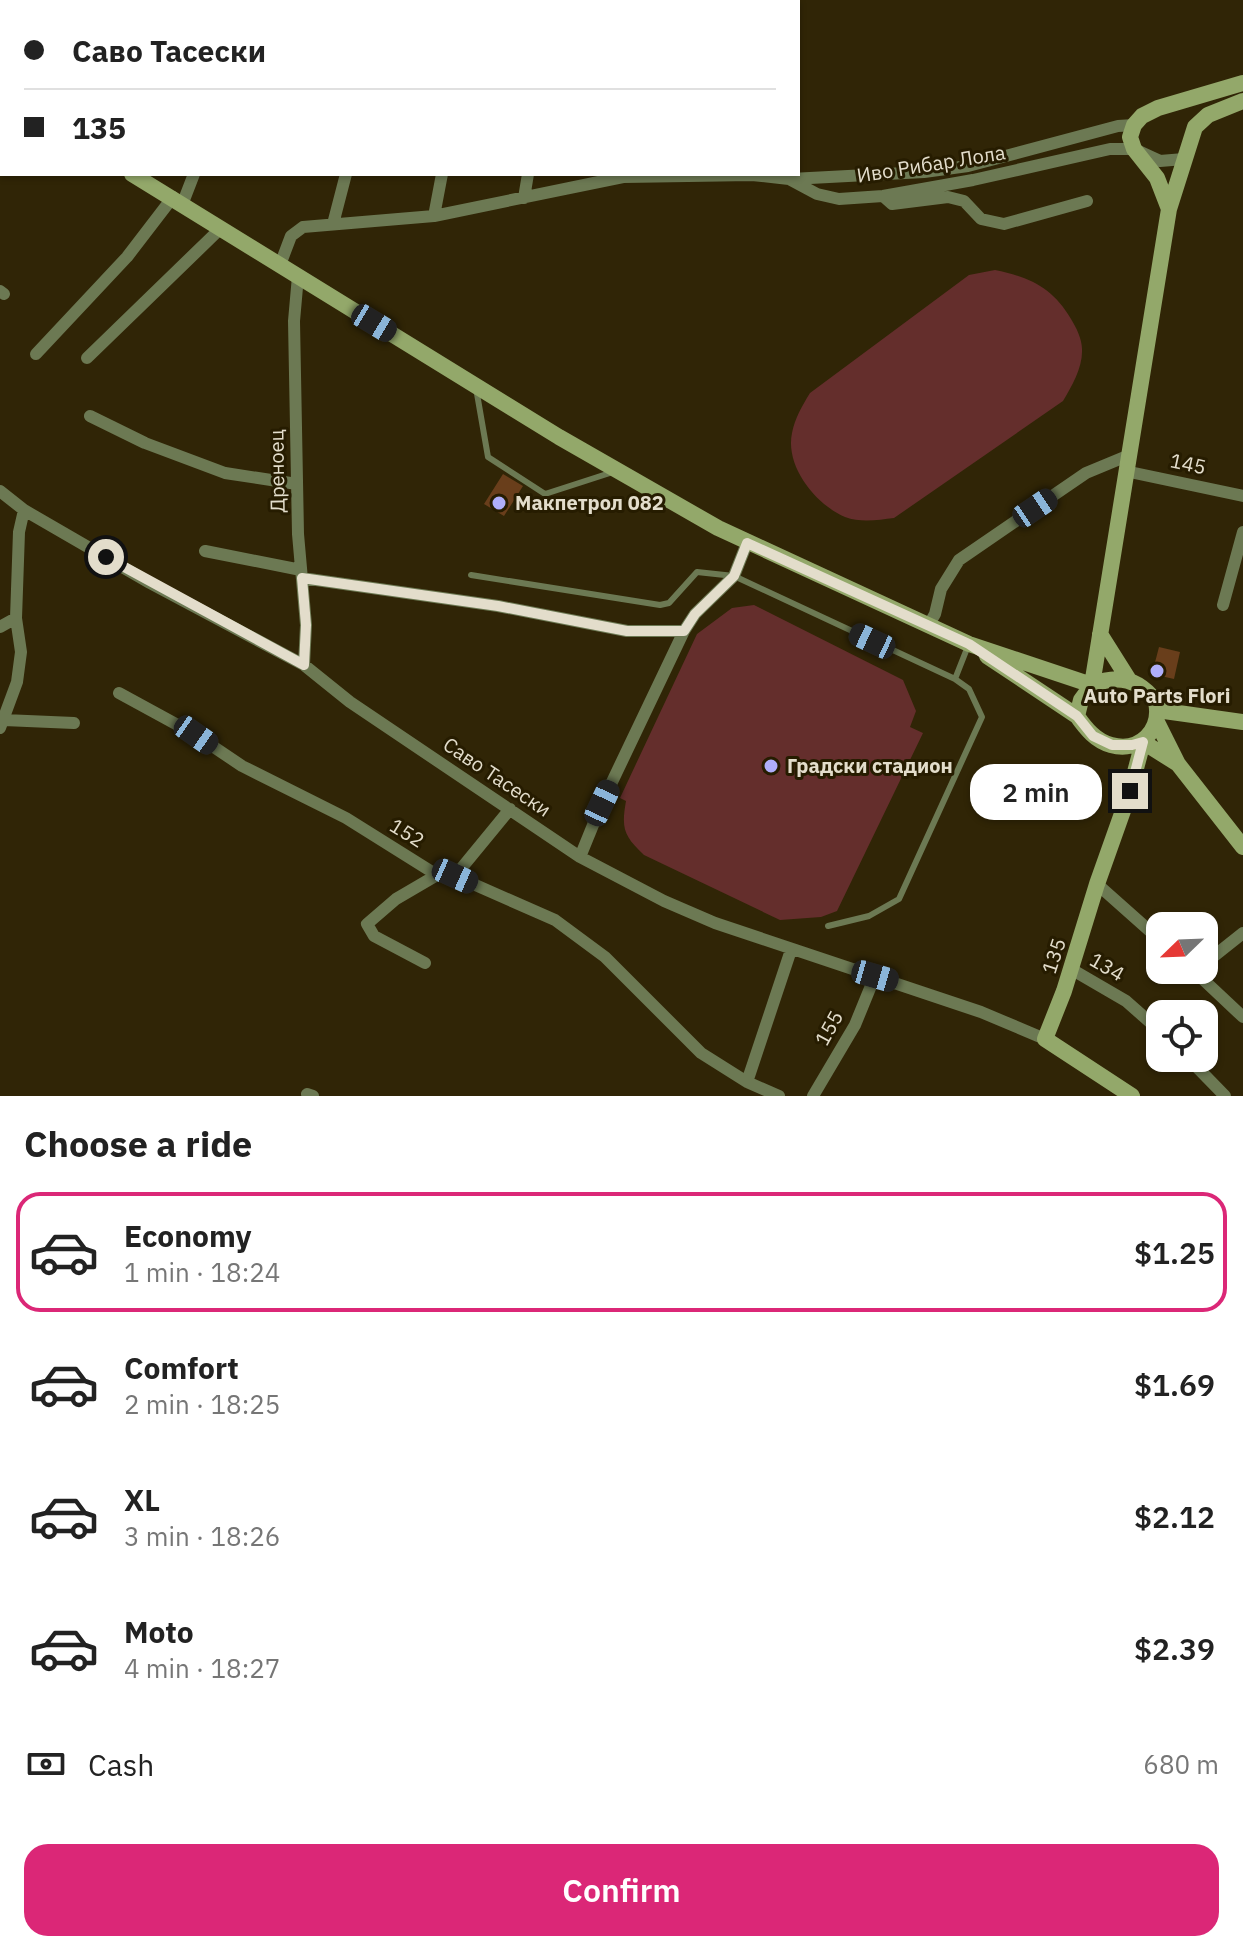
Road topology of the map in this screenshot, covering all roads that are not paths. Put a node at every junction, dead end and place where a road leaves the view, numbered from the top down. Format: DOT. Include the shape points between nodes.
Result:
graph roads {
  1 [pos="1243,83"];
  2 [pos="1243,101"];
  3 [pos="1174,104"];
  4 [pos="1134,125"];
  5 [pos="1195,127"];
  6 [pos="1134,149"];
  7 [pos="1184,159"];
  8 [pos="135,176"];
  9 [pos="193,176"];
  10 [pos="345,176"];
  11 [pos="442,176"];
  12 [pos="528,176"];
  13 [pos="674,176"];
  14 [pos="740,176"];
  15 [pos="789,179"];
  16 [pos="883,196"];
  17 [pos="524,198"];
  18 [pos="178,201"];
  19 [pos="1087,201"];
  20 [pos="1169,209"];
  21 [pos="434,216"];
  22 [pos="333,224"];
  23 [pos="221,228"];
  24 [pos="280,265"];
  25 [pos="298,276"];
  26 [pos="36,354"];
  27 [pos="87,358"];
  28 [pos="475,385"];
  29 [pos="90,416"];
  30 [pos="1126,463"];
  31 [pos="618,470"];
  32 [pos="297,484"];
  33 [pos="0,491"];
  34 [pos="1243,496"];
  35 [pos="24,510"];
  36 [pos="1243,532"];
  37 [pos="747,543"];
  38 [pos="205,551"];
  39 [pos="301,574"];
  40 [pos="471,575"];
  41 [pos="734,576"];
  42 [pos="1223,605"];
  43 [pos="16,618"];
  44 [pos="928,626"];
  45 [pos="0,627"];
  46 [pos="684,631"];
  47 [pos="1100,634"];
  48 [pos="969,644"];
  49 [pos="304,665"];
  50 [pos="955,679"];
  51 [pos="1129,680"];
  52 [pos="1092,685"];
  53 [pos="119,693"];
  54 [pos="1077,716"];
  55 [pos="1157,716"];
  56 [pos="1243,722"];
  57 [pos="74,723"];
  58 [pos="2,724"];
  59 [pos="1143,742"];
  60 [pos="1178,764"];
  61 [pos="510,809"];
  62 [pos="1243,847"];
  63 [pos="580,857"];
  64 [pos="437,875"];
  65 [pos="455,876"];
  66 [pos="1097,884"];
  67 [pos="828,926"];
  68 [pos="1146,928"];
  69 [pos="1243,933"];
  70 [pos="791,950"];
  71 [pos="1218,953"];
  72 [pos="425,963"];
  73 [pos="1071,969"];
  74 [pos="875,976"];
  75 [pos="1211,984"];
  76 [pos="1243,1017"];
  77 [pos="1146,1019"];
  78 [pos="1045,1039"];
  79 [pos="1202,1072"];
  80 [pos="747,1082"];
  81 [pos="779,1096"];
  82 [pos="813,1096"];
  83 [pos="1132,1096"];
  84 [pos="1225,1096"];
  1 -- 3 [label="main road"];
  2 -- 5 [label="main road" via="1208,115"];
  3 -- 4 [label="main road" via="1150,112"];
  3 -- 5 [label="main road"];
  4 -- 6 [label="main road"];
  4 -- 15 [label="street" via="968,166"];
  5 -- 7 [label="main road"];
  6 -- 7 [label="street, Иво Рибар Лола" via="1160,161"];
  6 -- 16 [label="street, Иво Рибар Лола" via="1110,149"];
  6 -- 20 [label="main road" via="1157,178"];
  7 -- 20 [label="main road"];
  8 -- 18 [label="main road"];
  9 -- 18 [label="street"];
  10 -- 22 [label="street"];
  11 -- 21 [label="street"];
  12 -- 17 [label="street"];
  13 -- 17 [label="street, Иво Рибар Лола" via="623,177"];
  14 -- 15 [label="street, Иво Рибар Лола"];
  15 -- 16 [label="street, Иво Рибар Лола" via="839,199"];
  16 -- 19 [label="street" via="892,204 948,197 964,201 981,219 1004,224"];
  17 -- 21 [label="street, Иво Рибар Лола"];
  18 -- 23 [label="main road"];
  18 -- 26 [label="street"];
  20 -- 30 [label="main road"];
  21 -- 22 [label="street, Иво Рибар Лола"];
  22 -- 24 [label="street, Иво Рибар Лола" via="303,227 291,236"];
  23 -- 24 [label="main road"];
  23 -- 27 [label="street"];
  24 -- 25 [label="main road"];
  25 -- 28 [label="main road"];
  25 -- 32 [label="street, Дреноец"];
  28 -- 31 [label="main road"];
  28 -- 31 [label="lane" via="488,457 545,494"];
  29 -- 32 [label="street" via="225,473"];
  30 -- 34 [label="street, 145"];
  30 -- 44 [label="street" via="1086,473 959,560"];
  30 -- 47 [label="main road"];
  31 -- 37 [label="main road"];
  32 -- 39 [label="street, Дреноец"];
  33 -- 35 [label="street, Саво Тасески"];
  35 -- 43 [label="street"];
  35 -- 49 [label="street, Саво Тасески"];
  36 -- 42 [label="street"];
  37 -- 41 [label="street"];
  37 -- 44 [label="main road"];
  38 -- 39 [label="street"];
  39 -- 46 [label="street" via="627,631"];
  39 -- 49 [label="street, Дреноец"];
  40 -- 41 [label="lane" via="660,605 669,603 697,572"];
  41 -- 46 [label="street"];
  41 -- 50 [label="lane"];
  43 -- 45 [label="street"];
  43 -- 58 [label="street" via="21,652"];
  44 -- 48 [label="main road"];
  46 -- 63 [label="street"];
  47 -- 51 [label="main road"];
  47 -- 52 [label="main road"];
  48 -- 50 [label="lane"];
  48 -- 52 [label="main road"];
  48 -- 54 [label="main road"];
  49 -- 61 [label="street, Саво Тасески"];
  50 -- 67 [label="lane" via="969,689 982,717 899,899 869,916"];
  51 -- 52 [label="main road" via="1108,678"];
  51 -- 55 [label="main road" via="1148,691"];
  52 -- 54 [label="main road"];
  53 -- 64 [label="street, 152" via="242,766 346,818"];
  54 -- 59 [label="main road" via="1093,736 1112,745"];
  55 -- 56 [label="main road"];
  55 -- 59 [label="main road"];
  55 -- 60 [label="main road"];
  57 -- 58 [label="street"];
  59 -- 60 [label="main road"];
  59 -- 66 [label="main road, 135"];
  60 -- 62 [label="main road"];
  61 -- 63 [label="street, Саво Тасески"];
  61 -- 65 [label="street"];
  63 -- 70 [label="street, Саво Тасески" via="664,901"];
  64 -- 65 [label="street, 152"];
  64 -- 72 [label="street" via="367,924 374,936"];
  65 -- 80 [label="street, 152" via="555,920 605,957 701,1053"];
  66 -- 68 [label="street"];
  66 -- 73 [label="main road, 135"];
  69 -- 71 [label="street"];
  70 -- 74 [label="street, Саво Тасески"];
  70 -- 80 [label="street"];
  73 -- 77 [label="street, 134"];
  73 -- 78 [label="main road, 135"];
  74 -- 78 [label="street, Саво Тасески"];
  74 -- 82 [label="street, 155" via="855,1025"];
  75 -- 76 [label="street"];
  78 -- 83 [label="main road, Саво Тасески"];
  79 -- 84 [label="street"];
  80 -- 81 [label="street, 152"];
}
